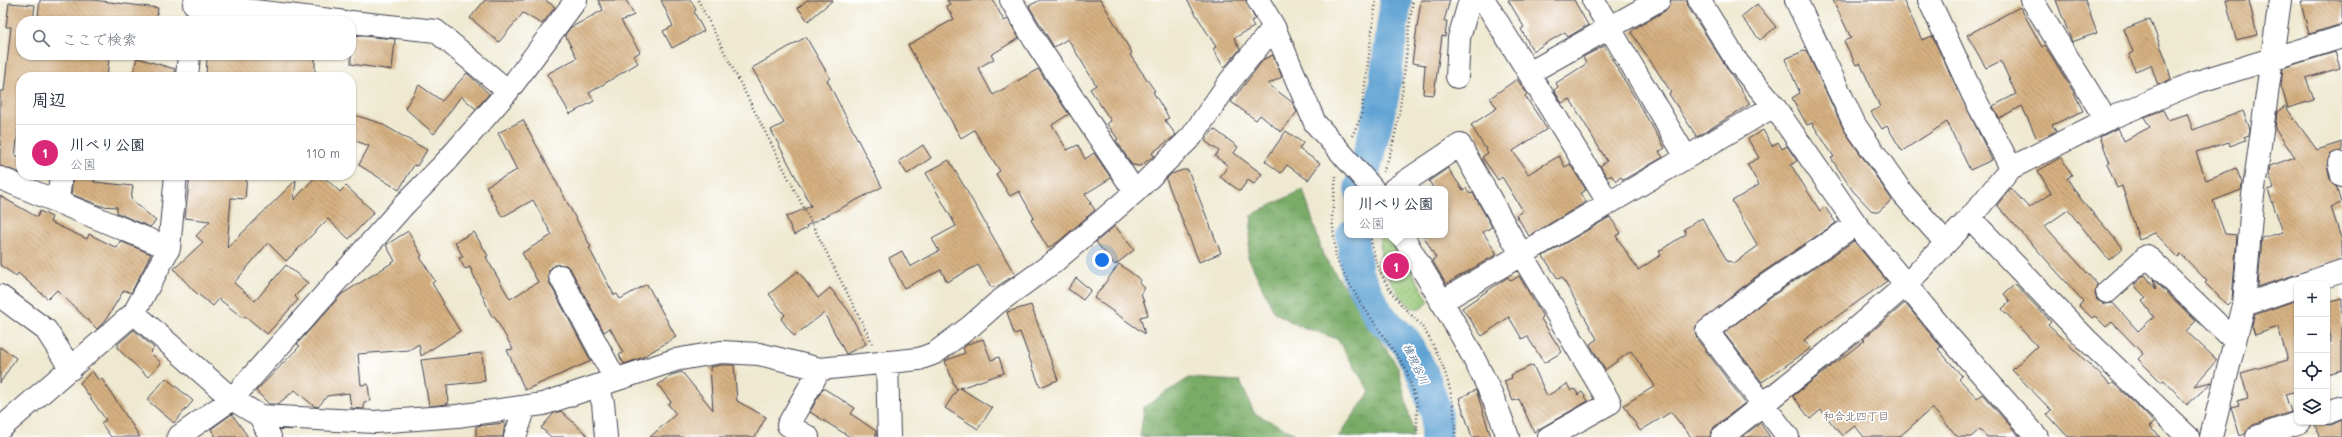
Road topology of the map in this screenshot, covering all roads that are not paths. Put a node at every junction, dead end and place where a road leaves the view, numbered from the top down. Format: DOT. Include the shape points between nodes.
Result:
graph roads {
  1 [pos="576,0"];
  2 [pos="1011,0"];
  3 [pos="1258,0"];
  4 [pos="1470,0"];
  5 [pos="1484,0"];
  6 [pos="1593,0"];
  7 [pos="1659,0"];
  8 [pos="1699,0"];
  9 [pos="1796,0"];
  10 [pos="1929,0"];
  11 [pos="2032,0"];
  12 [pos="2280,0"];
  13 [pos="278,7"];
  14 [pos="193,8"];
  15 [pos="317,16"];
  16 [pos="356,23"];
  17 [pos="1274,27"];
  18 [pos="1608,30"];
  19 [pos="2342,38"];
  20 [pos="2272,58"];
  21 [pos="189,60"];
  22 [pos="187,72"];
  23 [pos="1529,73"];
  24 [pos="1457,77"];
  25 [pos="508,91"];
  26 [pos="1774,106"];
  27 [pos="2106,120"];
  28 [pos="1686,157"];
  29 [pos="2011,168"];
  30 [pos="0,178"];
  31 [pos="60,180"];
  32 [pos="176,180"];
  33 [pos="1369,186"];
  34 [pos="1398,186"];
  35 [pos="1135,192"];
  36 [pos="58,201"];
  37 [pos="1608,202"];
  38 [pos="1970,218"];
  39 [pos="1856,224"];
  40 [pos="1404,238"];
  41 [pos="1946,243"];
  42 [pos="169,248"];
  43 [pos="1521,254"];
  44 [pos="2342,271"];
  45 [pos="560,276"];
  46 [pos="2313,281"];
  47 [pos="1907,284"];
  48 [pos="2294,287"];
  49 [pos="2106,292"];
  50 [pos="0,296"];
  51 [pos="1441,302"];
  52 [pos="2244,305"];
  53 [pos="134,313"];
  54 [pos="2234,340"];
  55 [pos="885,362"];
  56 [pos="71,369"];
  57 [pos="820,369"];
  58 [pos="607,383"];
  59 [pos="232,399"];
  60 [pos="1763,404"];
  61 [pos="525,407"];
  62 [pos="2342,407"];
  63 [pos="2330,412"];
  64 [pos="260,416"];
  65 [pos="2294,424"];
  66 [pos="0,429"];
  67 [pos="2025,433"];
  68 [pos="178,437"];
  69 [pos="270,437"];
  70 [pos="515,437"];
  71 [pos="606,437"];
  72 [pos="808,437"];
  73 [pos="889,437"];
  74 [pos="1508,437"];
  75 [pos="1549,437"];
  76 [pos="1722,437"];
  77 [pos="1788,437"];
  78 [pos="2188,437"];
  79 [pos="2211,437"];
  80 [pos="2257,437"];
  1 -- 25 [label="street"];
  2 -- 35 [label="street"];
  3 -- 17 [label="street"];
  4 -- 24 [label="street" via="1459,38"];
  5 -- 23 [label="street"];
  6 -- 18 [label="street"];
  7 -- 18 [label="street"];
  8 -- 26 [label="street" via="1738,63"];
  9 -- 41 [label="street" via="1854,125 1903,194"];
  10 -- 29 [label="street" via="1972,93"];
  11 -- 27 [label="street"];
  12 -- 20 [label="street"];
  13 -- 14 [label="street"];
  13 -- 15 [label="street"];
  16 -- 25 [label="street" via="436,32"];
  17 -- 33 [label="street" via="1315,123"];
  17 -- 35 [label="street" via="1230,81 1192,136"];
  18 -- 23 [label="street"];
  18 -- 28 [label="street"];
  19 -- 20 [label="street"];
  20 -- 27 [label="street" via="2194,84"];
  20 -- 52 [label="street" via="2252,203"];
  21 -- 22 [label="street"];
  23 -- 37 [label="street"];
  25 -- 59 [label="street"];
  26 -- 28 [label="street"];
  26 -- 39 [label="street"];
  27 -- 29 [label="street"];
  28 -- 37 [label="street"];
  29 -- 38 [label="street"];
  30 -- 36 [label="street"];
  31 -- 36 [label="street"];
  32 -- 42 [label="street"];
  34 -- 43 [label="street" via="1460,144"];
  35 -- 55 [label="street" via="1054,262 935,353 919,359"];
  36 -- 42 [label="street"];
  37 -- 43 [label="street"];
  38 -- 41 [label="street"];
  38 -- 78 [label="street" via="2088,341"];
  39 -- 47 [label="street"];
  39 -- 60 [label="street" via="1759,290 1707,331"];
  40 -- 51 [label="street"];
  41 -- 47 [label="street"];
  42 -- 53 [label="street"];
  43 -- 51 [label="street"];
  43 -- 75 [label="street" via="1610,403"];
  44 -- 46 [label="street"];
  45 -- 58 [label="street"];
  47 -- 60 [label="street"];
  47 -- 67 [label="street"];
  48 -- 52 [label="street"];
  49 -- 54 [label="street" via="2147,256"];
  50 -- 56 [label="street" via="46,330"];
  51 -- 74 [label="street" via="1496,406"];
  52 -- 54 [label="street"];
  53 -- 56 [label="street"];
  53 -- 59 [label="street"];
  54 -- 79 [label="street"];
  55 -- 57 [label="street"];
  55 -- 73 [label="street"];
  56 -- 66 [label="street"];
  57 -- 58 [label="street" via="759,354 721,352 674,360"];
  57 -- 72 [label="street" via="788,425"];
  58 -- 61 [label="street" via="543,404"];
  58 -- 71 [label="street" via="603,403"];
  59 -- 64 [label="street"];
  59 -- 68 [label="street"];
  60 -- 76 [label="street"];
  60 -- 77 [label="street"];
  61 -- 64 [label="street" via="457,416 375,422"];
  61 -- 70 [label="street"];
  62 -- 63 [label="street"];
  64 -- 69 [label="street"];
  65 -- 80 [label="street"];
}
